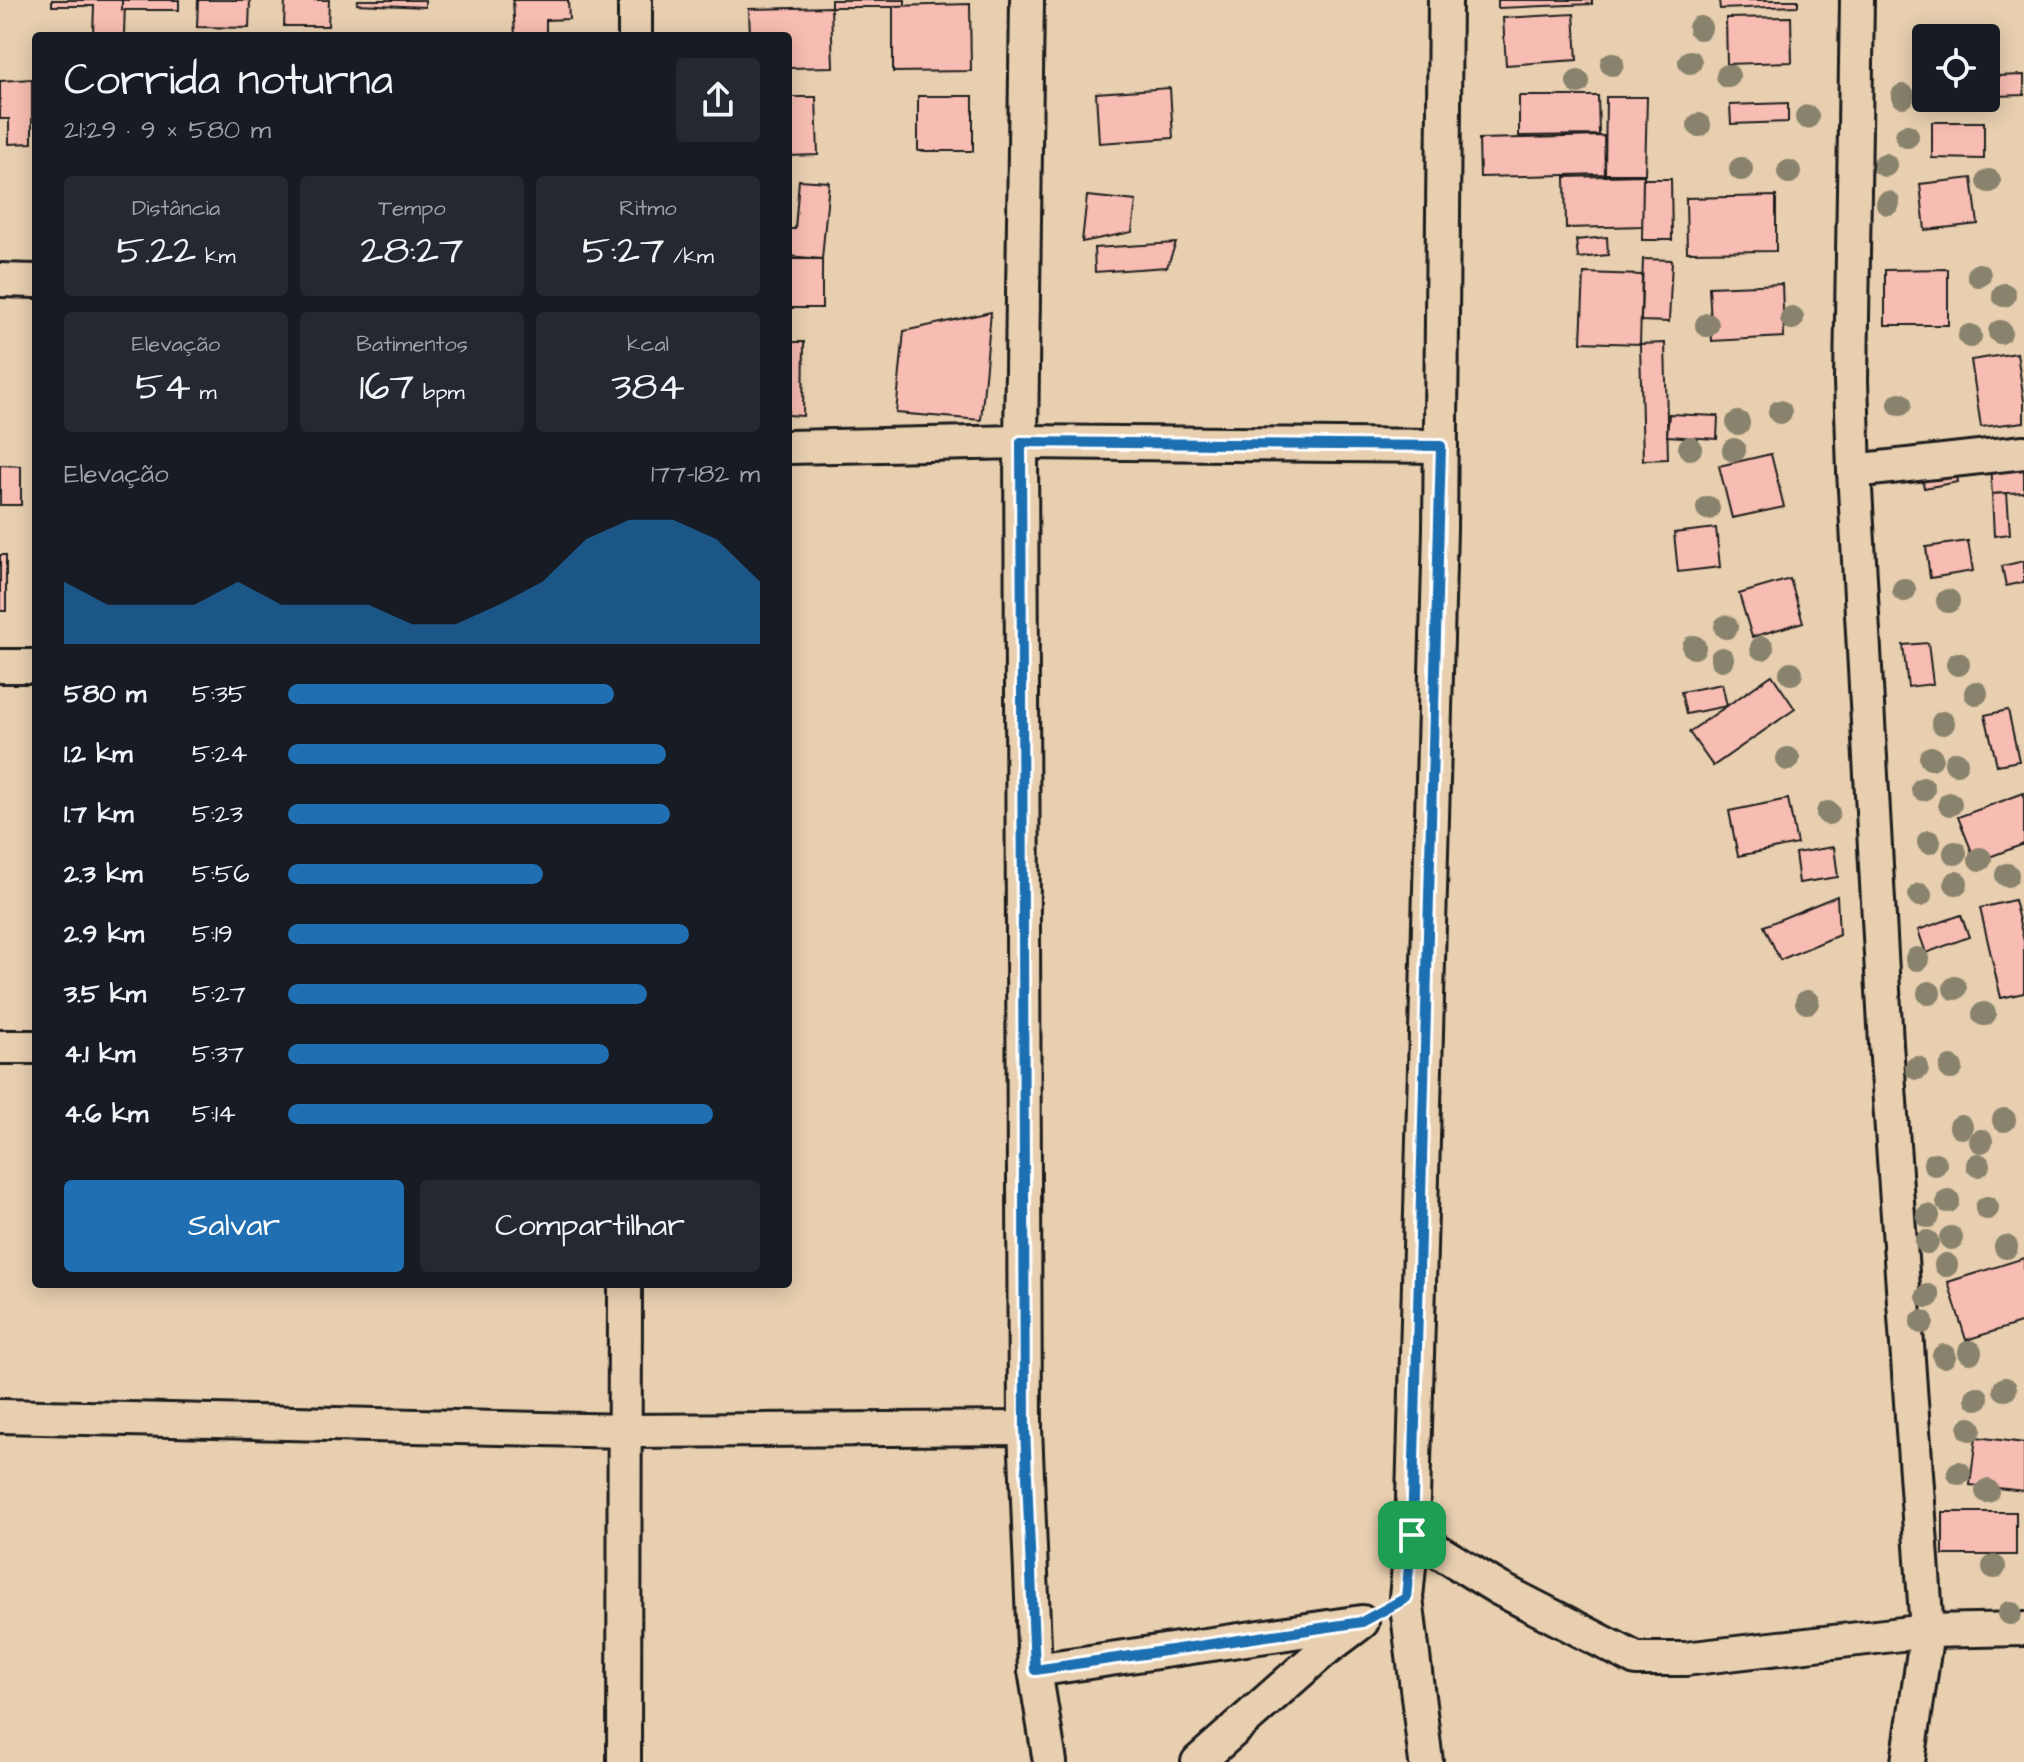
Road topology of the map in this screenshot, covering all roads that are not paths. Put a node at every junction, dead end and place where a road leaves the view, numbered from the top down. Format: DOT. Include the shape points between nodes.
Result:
graph roads {
  1 [pos="635,0"];
  2 [pos="1027,0"];
  3 [pos="1445,0"];
  4 [pos="1857,0"];
  5 [pos="635,32"];
  6 [pos="0,280"];
  7 [pos="32,281"];
  8 [pos="1021,442"];
  9 [pos="1441,446"];
  10 [pos="792,447"];
  11 [pos="2024,452"];
  12 [pos="1854,471"];
  13 [pos="0,666"];
  14 [pos="32,666"];
  15 [pos="0,1047"];
  16 [pos="32,1047"];
  17 [pos="625,1288"];
  18 [pos="0,1416"];
  19 [pos="1025,1428"];
  20 [pos="626,1431"];
  21 [pos="1412,1535"];
  22 [pos="1406,1598"];
  23 [pos="1362,1622"];
  24 [pos="2024,1629"];
  25 [pos="1927,1631"];
  26 [pos="1035,1670"];
  27 [pos="624,1762"];
  28 [pos="1050,1762"];
  29 [pos="1198,1762"];
  30 [pos="1426,1762"];
  31 [pos="1908,1762"];
  1 -- 5 [label="street"];
  2 -- 8 [label="street"];
  3 -- 9 [label="street"];
  4 -- 12 [label="street"];
  6 -- 7 [label="street"];
  8 -- 9 [label="street"];
  8 -- 10 [label="street"];
  8 -- 19 [label="street"];
  9 -- 21 [label="street"];
  11 -- 12 [label="street"];
  12 -- 25 [label="street" via="1886,1044"];
  13 -- 14 [label="street"];
  15 -- 16 [label="street"];
  17 -- 20 [label="street"];
  18 -- 20 [label="street"];
  19 -- 20 [label="street"];
  19 -- 26 [label="street"];
  20 -- 27 [label="street"];
  21 -- 22 [label="street"];
  21 -- 25 [label="street" via="1498,1588 1636,1659 1685,1659"];
  22 -- 23 [label="street"];
  22 -- 30 [label="street"];
  23 -- 26 [label="street"];
  23 -- 29 [label="street"];
  24 -- 25 [label="street"];
  25 -- 31 [label="street"];
  26 -- 28 [label="street"];
}
